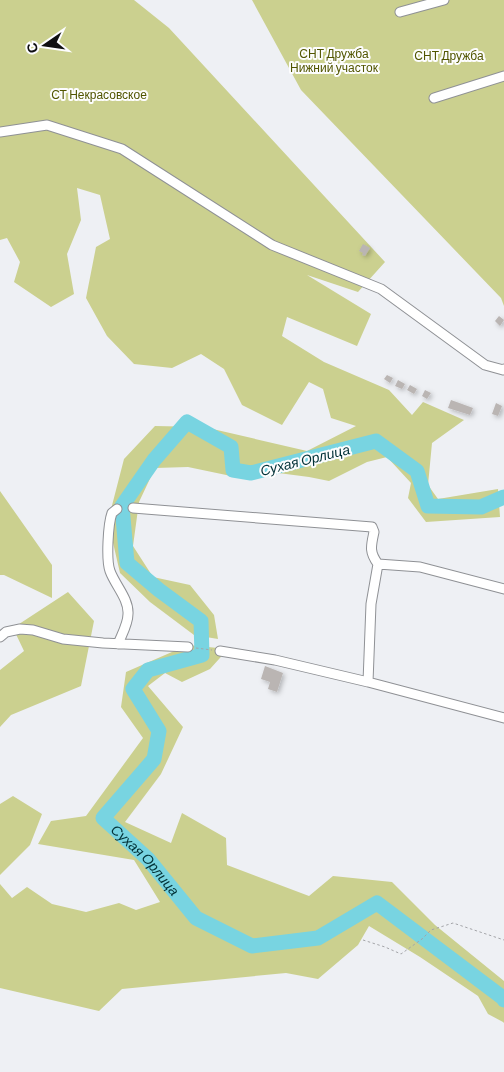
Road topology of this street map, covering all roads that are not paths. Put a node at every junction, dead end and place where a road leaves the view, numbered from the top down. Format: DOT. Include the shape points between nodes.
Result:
graph roads {
  1 [pos="444,0"];
  2 [pos="400,12"];
  3 [pos="504,76"];
  4 [pos="434,98"];
  5 [pos="0,132"];
  6 [pos="504,369"];
  7 [pos="133,508"];
  8 [pos="117,509"];
  9 [pos="378,564"];
  10 [pos="504,589"];
  11 [pos="0,636"];
  12 [pos="118,644"];
  13 [pos="188,647"];
  14 [pos="220,652"];
  15 [pos="368,682"];
  16 [pos="504,718"];
  1 -- 2 [label="street"];
  3 -- 4 [label="street"];
  5 -- 6 [label="street" via="47,125 122,149 272,245 381,289 485,365"];
  7 -- 9 [label="street" via="372,527 372,556"];
  8 -- 12 [label="street" via="109,520 108,561 129,613"];
  9 -- 10 [label="street" via="420,567"];
  9 -- 15 [label="street" via="372,604"];
  11 -- 12 [label="street" via="20,629 63,639"];
  12 -- 13 [label="street"];
  14 -- 15 [label="street" via="275,660"];
  15 -- 16 [label="street"];
}
